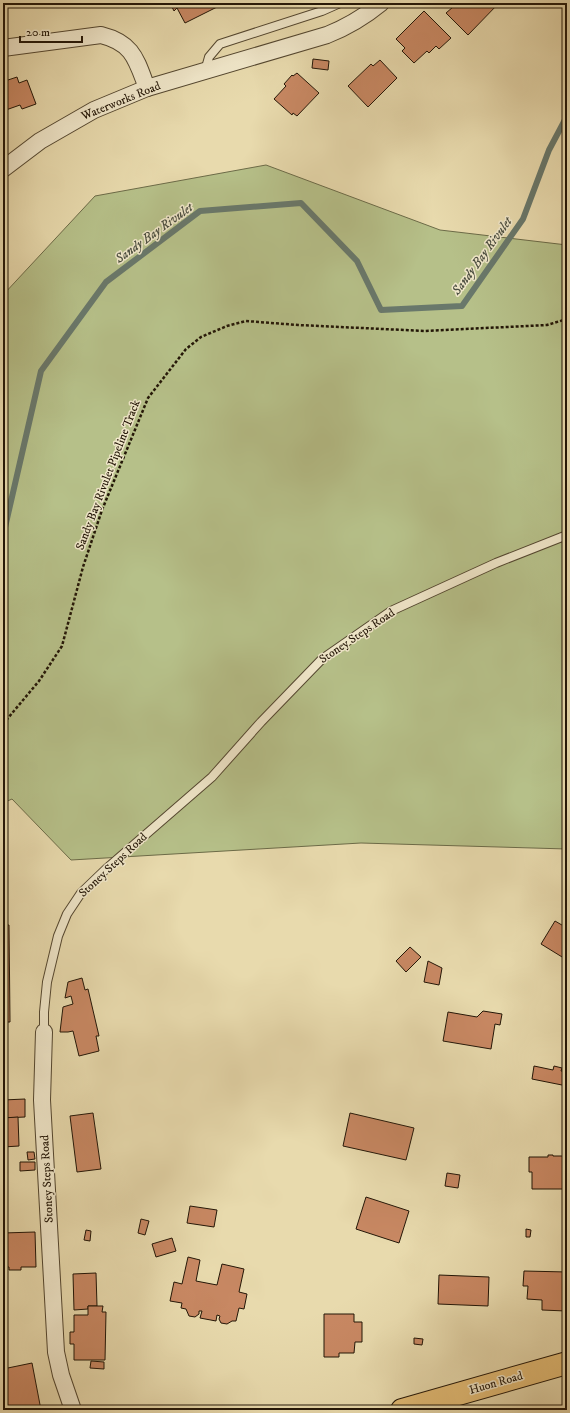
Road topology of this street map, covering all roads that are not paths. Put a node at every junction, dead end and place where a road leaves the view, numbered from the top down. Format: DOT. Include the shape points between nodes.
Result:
graph roads {
  1 [pos="340,3"];
  2 [pos="381,3"];
  3 [pos="3,48"];
  4 [pos="205,71"];
  5 [pos="147,88"];
  6 [pos="3,169"];
  7 [pos="567,535"];
  8 [pos="44,1032"];
  9 [pos="567,1363"];
  10 [pos="73,1410"];
  11 [pos="402,1410"];
  1 -- 4 [label="lane" via="220,44 208,57"];
  2 -- 4 [label="street, Waterworks Road" via="346,27 327,35"];
  3 -- 5 [label="street" via="101,35 112,38 123,43 132,53"];
  4 -- 5 [label="street, Waterworks Road"];
  5 -- 6 [label="street, Waterworks Road" via="63,126"];
  7 -- 8 [label="lane, Stoney Steps Road" via="496,563 391,611 322,659 212,777 82,893 67,914 58,936 47,982"];
  8 -- 10 [label="street, Stoney Steps Road" via="42,1100 56,1352"];
  9 -- 11 [label="main road, Huon Road"];
}
